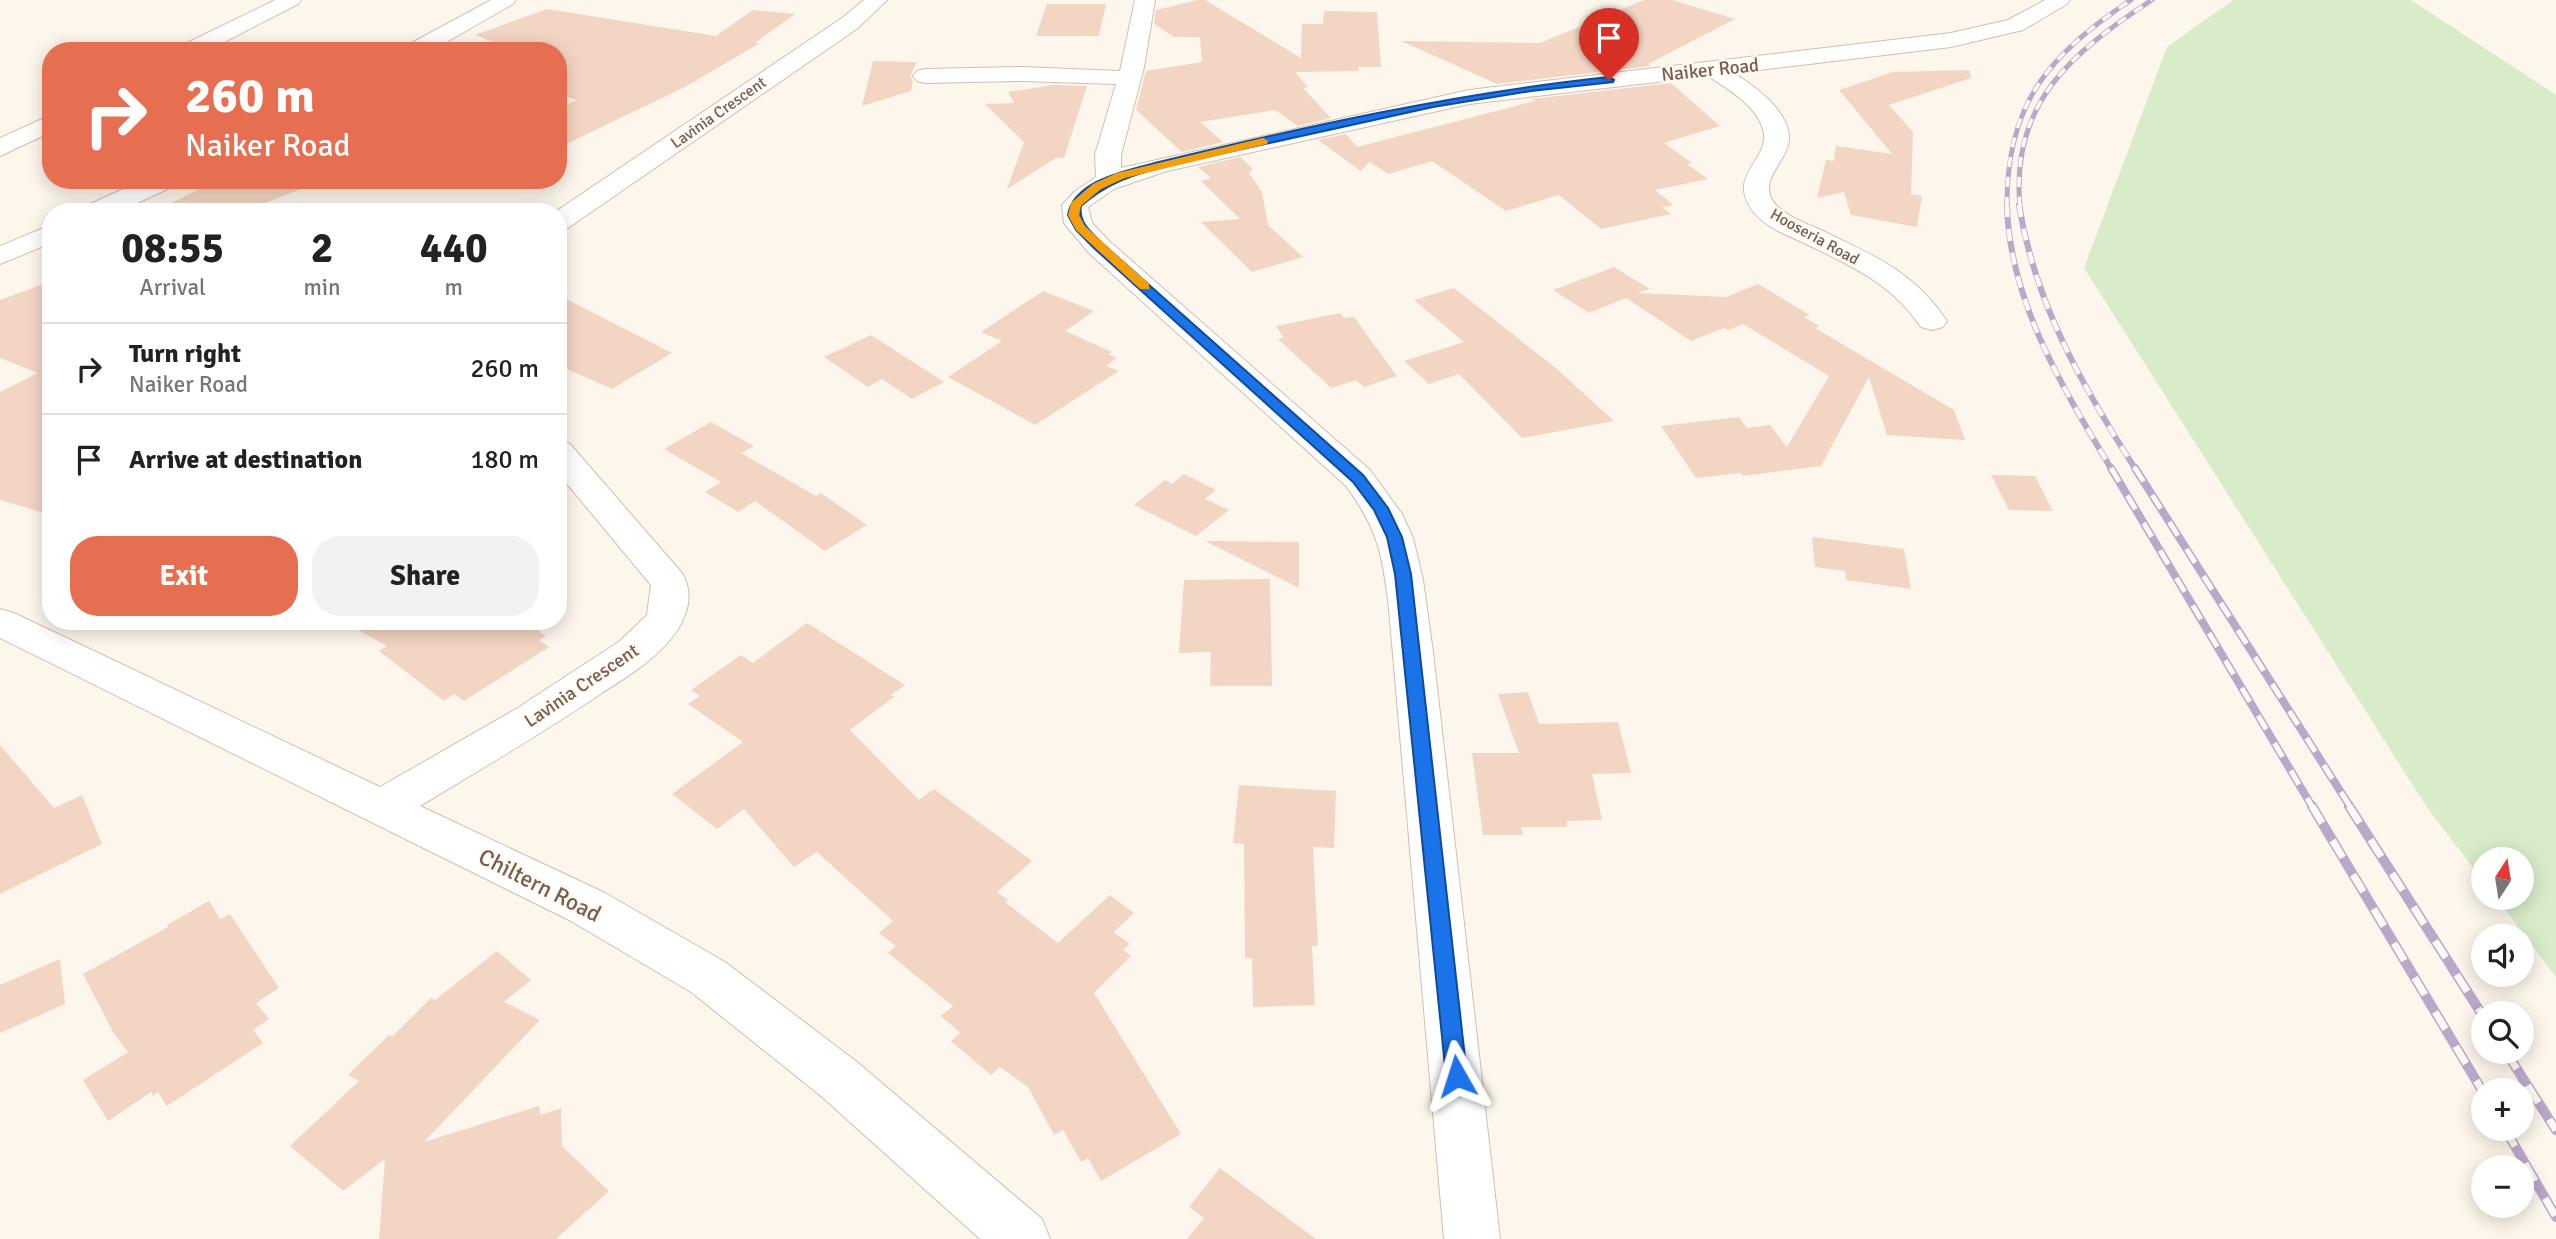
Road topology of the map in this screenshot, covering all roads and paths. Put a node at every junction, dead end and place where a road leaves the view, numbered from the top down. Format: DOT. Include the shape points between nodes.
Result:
graph roads {
  1 [pos="291,0"];
  2 [pos="506,0"];
  3 [pos="877,0"];
  4 [pos="1145,0"];
  5 [pos="2060,0"];
  6 [pos="207,42"];
  7 [pos="430,42"];
  8 [pos="1713,69"];
  9 [pos="925,76"];
  10 [pos="1130,78"];
  11 [pos="42,127"];
  12 [pos="0,148"];
  13 [pos="1109,181"];
  14 [pos="146,189"];
  15 [pos="115,203"];
  16 [pos="567,216"];
  17 [pos="42,237"];
  18 [pos="0,256"];
  19 [pos="1932,321"];
  20 [pos="567,463"];
  21 [pos="0,622"];
  22 [pos="382,807"];
  23 [pos="1022,1239"];
  24 [pos="1472,1239"];
  1 -- 6 [label="street"];
  2 -- 7 [label="street"];
  3 -- 16 [label="street, Lavinia Crescent"];
  4 -- 10 [label="street"];
  5 -- 8 [label="street, Naiker Road" via="2015,25 1974,36"];
  8 -- 13 [label="street, Naiker Road" via="1446,101 1163,164"];
  8 -- 19 [label="street, Hooseria Road" via="1755,102 1777,134 1757,181 1757,195 1764,207 1894,279 1918,299"];
  9 -- 10 [label="street"];
  10 -- 13 [label="street" via="1108,155"];
  11 -- 12 [label="street"];
  13 -- 24 [label="street, Naiker Road" via="1075,205 1080,228 1358,478 1381,508 1395,537 1413,652"];
  14 -- 15 [label="street"];
  17 -- 18 [label="street"];
  20 -- 22 [label="street, Lavinia Crescent" via="669,582 671,600 664,621 623,660"];
  21 -- 22 [label="street, Chiltern Road"];
  22 -- 23 [label="street, Chiltern Road" via="588,907 708,977 839,1080"];
}
